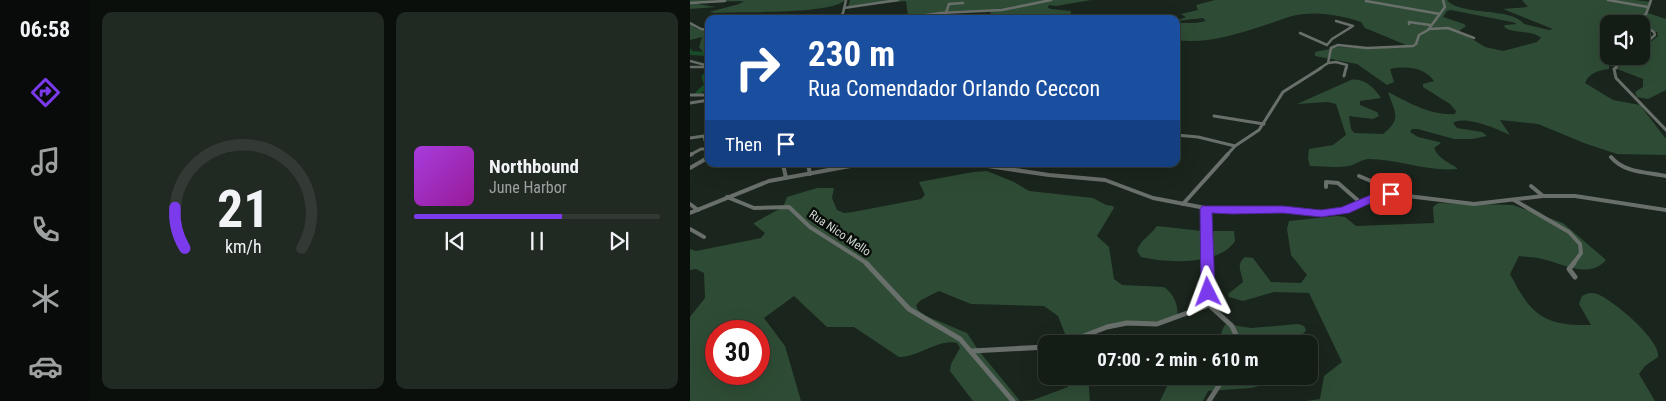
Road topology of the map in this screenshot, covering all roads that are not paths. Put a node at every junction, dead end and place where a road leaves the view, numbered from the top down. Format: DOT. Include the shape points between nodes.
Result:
graph roads {
  1 [pos="846,0"];
  2 [pos="898,0"];
  3 [pos="1051,0"];
  4 [pos="1443,0"];
  5 [pos="1608,0"];
  6 [pos="1651,0"];
  7 [pos="724,1"];
  8 [pos="1366,1"];
  9 [pos="963,2"];
  10 [pos="690,3"];
  11 [pos="1648,6"];
  12 [pos="844,8"];
  13 [pos="986,12"];
  14 [pos="946,13"];
  15 [pos="1440,14"];
  16 [pos="840,15"];
  17 [pos="930,15"];
  18 [pos="974,15"];
  19 [pos="1645,15"];
  20 [pos="1336,21"];
  21 [pos="690,23"];
  22 [pos="1409,24"];
  23 [pos="1430,25"];
  24 [pos="1429,29"];
  25 [pos="705,30"];
  26 [pos="1650,30"];
  27 [pos="1300,32"];
  28 [pos="1474,38"];
  29 [pos="1650,39"];
  30 [pos="1326,45"];
  31 [pos="1331,48"];
  32 [pos="690,61"];
  33 [pos="1328,63"];
  34 [pos="1618,65"];
  35 [pos="705,66"];
  36 [pos="705,67"];
  37 [pos="690,68"];
  38 [pos="1344,76"];
  39 [pos="690,95"];
  40 [pos="705,95"];
  41 [pos="705,101"];
  42 [pos="690,104"];
  43 [pos="1214,116"];
  44 [pos="1264,124"];
  45 [pos="1666,130"];
  46 [pos="1180,135"];
  47 [pos="690,138"];
  48 [pos="705,139"];
  49 [pos="1234,146"];
  50 [pos="705,149"];
  51 [pos="690,155"];
  52 [pos="1611,157"];
  53 [pos="705,159"];
  54 [pos="784,167"];
  55 [pos="809,167"];
  56 [pos="846,167"];
  57 [pos="995,167"];
  58 [pos="690,168"];
  59 [pos="810,174"];
  60 [pos="1359,176"];
  61 [pos="1666,176"];
  62 [pos="786,178"];
  63 [pos="1531,186"];
  64 [pos="1326,187"];
  65 [pos="1396,194"];
  66 [pos="1543,196"];
  67 [pos="727,197"];
  68 [pos="1514,200"];
  69 [pos="1361,203"];
  70 [pos="690,204"];
  71 [pos="1183,204"];
  72 [pos="1206,209"];
  73 [pos="698,210"];
  74 [pos="1666,210"];
  75 [pos="690,213"];
  76 [pos="690,229"];
  77 [pos="704,237"];
  78 [pos="1575,277"];
  79 [pos="1209,305"];
  80 [pos="1086,335"];
  81 [pos="1236,335"];
  82 [pos="1038,347"];
  83 [pos="972,352"];
  84 [pos="1219,385"];
  85 [pos="1013,401"];
  86 [pos="1209,401"];
  1 -- 12 [label="street"];
  2 -- 12 [label="street"];
  3 -- 13 [label="street"];
  4 -- 15 [label="street" via="1445,8"];
  5 -- 11 [label="street"];
  6 -- 11 [label="street"];
  7 -- 10 [label="street"];
  8 -- 15 [label="street"];
  9 -- 14 [label="street" via="948,4"];
  11 -- 19 [label="street"];
  12 -- 16 [label="street"];
  13 -- 14 [label="street"];
  13 -- 18 [label="street"];
  14 -- 17 [label="street"];
  15 -- 23 [label="street"];
  20 -- 30 [label="street" via="1353,26"];
  21 -- 25 [label="street"];
  22 -- 23 [label="street"];
  23 -- 24 [label="street"];
  24 -- 28 [label="street" via="1448,28"];
  24 -- 31 [label="street" via="1409,47 1338,45"];
  26 -- 29 [label="street" via="1655,35"];
  27 -- 30 [label="street"];
  30 -- 31 [label="street"];
  31 -- 33 [label="street"];
  32 -- 35 [label="street"];
  33 -- 38 [label="street" via="1347,66"];
  33 -- 44 [label="street" via="1283,92"];
  34 -- 45 [label="street" via="1614,69 1616,78"];
  36 -- 37 [label="street"];
  39 -- 40 [label="street"];
  41 -- 42 [label="street"];
  43 -- 44 [label="street"];
  44 -- 49 [label="street"];
  46 -- 49 [label="street"];
  47 -- 48 [label="street" via="704,136"];
  49 -- 71 [label="street"];
  50 -- 51 [label="street"];
  52 -- 61 [label="street" via="1623,167"];
  53 -- 58 [label="street"];
  54 -- 62 [label="street"];
  55 -- 59 [label="street"];
  56 -- 59 [label="street"];
  57 -- 71 [label="street" via="1105,180 1141,195"];
  59 -- 62 [label="street"];
  60 -- 65 [label="street"];
  62 -- 67 [label="street"];
  63 -- 66 [label="street"];
  64 -- 69 [label="street" via="1326,182 1338,183"];
  65 -- 68 [label="street" via="1460,203"];
  65 -- 69 [label="street" via="1377,196"];
  66 -- 68 [label="street"];
  66 -- 74 [label="street" via="1575,196"];
  67 -- 73 [label="street"];
  67 -- 83 [label="street, Rua Nico Mello" via="754,208 789,207 810,227 862,259 909,309 951,333"];
  68 -- 78 [label="street" via="1569,232 1580,244 1581,253 1569,269"];
  69 -- 72 [label="street" via="1345,210 1321,213"];
  70 -- 73 [label="street"];
  71 -- 72 [label="street"];
  72 -- 79 [label="street"];
  73 -- 75 [label="street"];
  76 -- 77 [label="street"];
  79 -- 80 [label="street" via="1157,324 1127,323"];
  79 -- 81 [label="street" via="1232,326"];
  82 -- 83 [label="street"];
  83 -- 85 [label="street, Rua Nico Mello"];
  84 -- 86 [label="street"];
}
